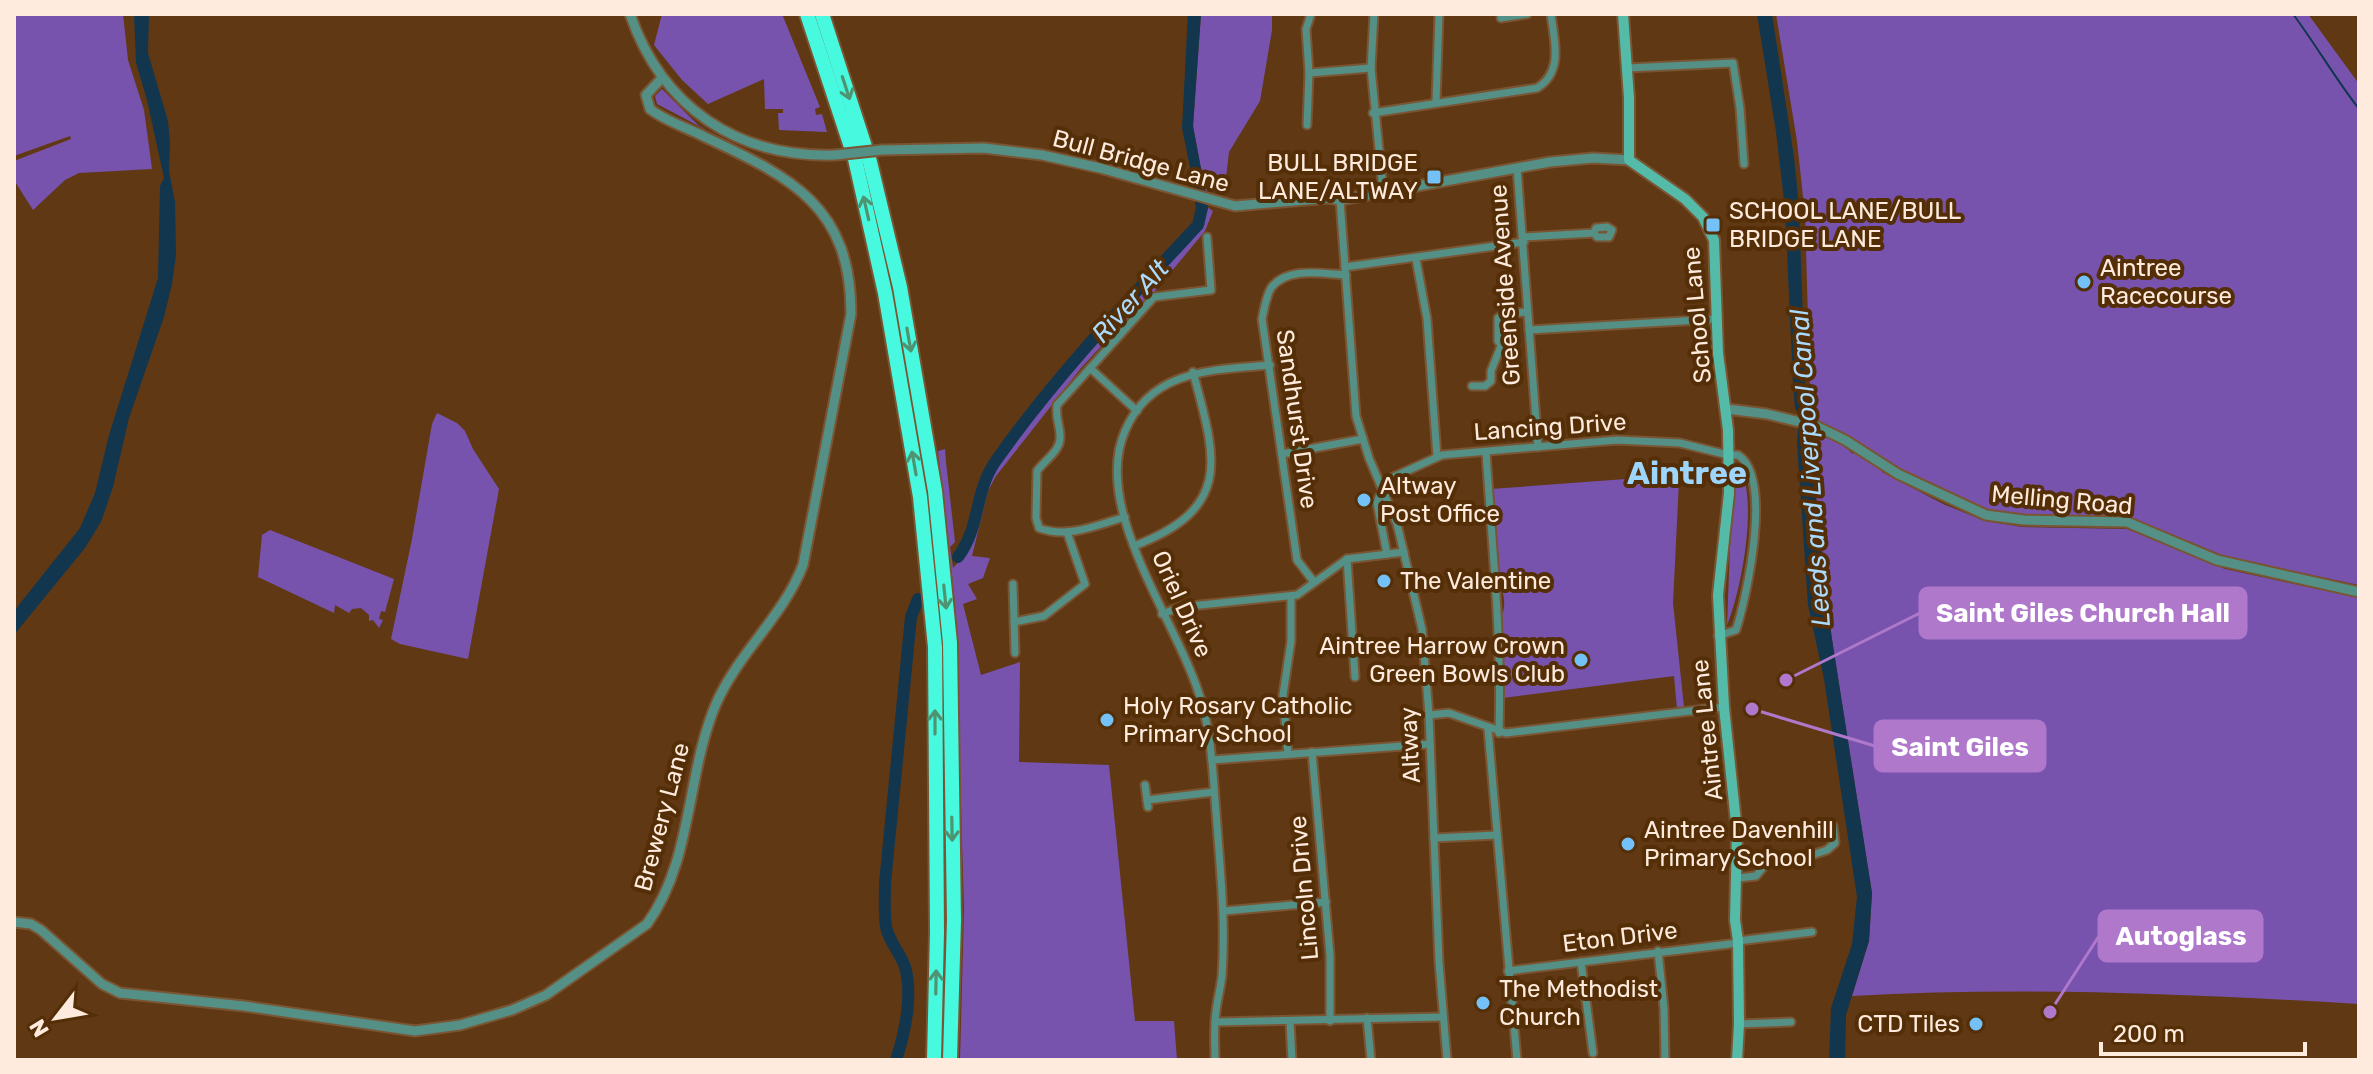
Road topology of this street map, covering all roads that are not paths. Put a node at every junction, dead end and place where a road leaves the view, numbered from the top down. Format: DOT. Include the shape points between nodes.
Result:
graph roads {
  1 [pos="630,14"];
  2 [pos="807,14"];
  3 [pos="822,14"];
  4 [pos="1374,14"];
  5 [pos="1439,14"];
  6 [pos="1527,14"];
  7 [pos="1551,14"];
  8 [pos="1623,14"];
  9 [pos="1310,17"];
  10 [pos="1501,18"];
  11 [pos="1371,68"];
  12 [pos="1627,68"];
  13 [pos="1309,73"];
  14 [pos="662,78"];
  15 [pos="1436,102"];
  16 [pos="1373,113"];
  17 [pos="1307,125"];
  18 [pos="1629,160"];
  19 [pos="1744,164"];
  20 [pos="1517,168"];
  21 [pos="1383,190"];
  22 [pos="1340,200"];
  23 [pos="1594,233"];
  24 [pos="1524,240"];
  25 [pos="1195,248"];
  26 [pos="1416,259"];
  27 [pos="1346,271"];
  28 [pos="1527,312"];
  29 [pos="1716,319"];
  30 [pos="1529,330"];
  31 [pos="1270,365"];
  32 [pos="1090,368"];
  33 [pos="1193,372"];
  34 [pos="1472,386"];
  35 [pos="1727,409"];
  36 [pos="1137,411"];
  37 [pos="1363,439"];
  38 [pos="1538,447"];
  39 [pos="1486,452"];
  40 [pos="1282,454"];
  41 [pos="1728,455"];
  42 [pos="1437,457"];
  43 [pos="1380,483"];
  44 [pos="1385,494"];
  45 [pos="1125,517"];
  46 [pos="1067,532"];
  47 [pos="1134,546"];
  48 [pos="1404,552"];
  49 [pos="1387,554"];
  50 [pos="1347,559"];
  51 [pos="1314,582"];
  52 [pos="1013,584"];
  53 [pos="2359,592"];
  54 [pos="1291,596"];
  55 [pos="1162,614"];
  56 [pos="1014,622"];
  57 [pos="1718,636"];
  58 [pos="1015,653"];
  59 [pos="1355,677"];
  60 [pos="1724,707"];
  61 [pos="1429,715"];
  62 [pos="1488,729"];
  63 [pos="1499,733"];
  64 [pos="1430,744"];
  65 [pos="1312,752"];
  66 [pos="1288,753"];
  67 [pos="1212,760"];
  68 [pos="1145,785"];
  69 [pos="1214,792"];
  70 [pos="1833,826"];
  71 [pos="1497,835"];
  72 [pos="1434,838"];
  73 [pos="1738,878"];
  74 [pos="1326,902"];
  75 [pos="1224,911"];
  76 [pos="14,922"];
  77 [pos="1812,932"];
  78 [pos="1738,942"];
  79 [pos="1658,951"];
  80 [pos="1581,962"];
  81 [pos="1508,971"];
  82 [pos="1443,1017"];
  83 [pos="1367,1018"];
  84 [pos="1330,1021"];
  85 [pos="1215,1022"];
  86 [pos="1290,1022"];
  87 [pos="1791,1022"];
  88 [pos="1739,1024"];
  89 [pos="1593,1053"];
  90 [pos="934,1060"];
  91 [pos="950,1060"];
  92 [pos="1215,1060"];
  93 [pos="1292,1060"];
  94 [pos="1371,1060"];
  95 [pos="1447,1060"];
  96 [pos="1517,1060"];
  97 [pos="1665,1060"];
  98 [pos="1737,1060"];
  1 -- 14 [label="street, Bull Bridge Lane"];
  90 -- 2 [label="highway, one-way" via="935,647 920,497 885,293 855,159"];
  3 -- 91 [label="highway, one-way" via="870,162 898,277 935,491 950,643"];
  4 -- 11 [label="street"];
  5 -- 15 [label="street"];
  6 -- 10 [label="street"];
  7 -- 15 [label="street" via="1557,59 1546,83 1526,92"];
  8 -- 12 [label="main road"];
  9 -- 13 [label="street"];
  11 -- 13 [label="street"];
  11 -- 16 [label="street"];
  12 -- 18 [label="main road"];
  12 -- 19 [label="street" via="1733,63"];
  13 -- 17 [label="street"];
  14 -- 22 [label="street, Bull Bridge Lane, bridge" via="698,114 734,136 781,151 835,155 984,148 1100,168 1244,207"];
  14 -- 76 [label="street, Brewery Lane" via="646,95 650,109 788,180 821,213 844,252 851,314 803,565 787,600 750,646 716,704 672,877 647,924 530,1003 460,1025 415,1031 120,993 102,984 41,930"];
  15 -- 16 [label="street"];
  16 -- 21 [label="street"];
  18 -- 20 [label="street, Bull Bridge Lane" via="1578,159"];
  18 -- 29 [label="main road, School Lane" via="1703,217 1714,240"];
  20 -- 21 [label="street, Bull Bridge Lane"];
  20 -- 24 [label="street, Greenside Avenue"];
  21 -- 22 [label="street, Bull Bridge Lane"];
  22 -- 27 [label="street, Altway"];
  23 -- 24 [label="street, Sandhurst Drive"];
  24 -- 26 [label="street, Sandhurst Drive"];
  24 -- 28 [label="street, Greenside Avenue"];
  25 -- 32 [label="street" via="1207,242 1211,290 1154,297"];
  26 -- 27 [label="street, Sandhurst Drive"];
  26 -- 42 [label="street" via="1427,319"];
  27 -- 31 [label="street, Sandhurst Drive" via="1301,273 1271,288 1262,319"];
  27 -- 37 [label="street, Altway" via="1356,412"];
  28 -- 30 [label="street, Greenside Avenue"];
  28 -- 34 [label="street" via="1498,318 1503,347 1491,381"];
  29 -- 30 [label="street"];
  29 -- 35 [label="main road, School Lane"];
  30 -- 38 [label="street, Greenside Avenue"];
  31 -- 33 [label="street, Oriel Drive"];
  31 -- 40 [label="street, Sandhurst Drive"];
  32 -- 36 [label="street"];
  32 -- 46 [label="street" via="1057,405 1058,448 1037,471 1039,528"];
  33 -- 36 [label="street, Oriel Drive" via="1157,391"];
  33 -- 47 [label="street" via="1211,443 1208,490 1176,527"];
  35 -- 41 [label="main road, Aintree Lane"];
  35 -- 53 [label="street, Melling Road" via="1812,425 1898,474 1986,515 2127,522 2217,560"];
  36 -- 45 [label="street, Oriel Drive" via="1117,454"];
  37 -- 40 [label="street"];
  37 -- 43 [label="street, Altway"];
  38 -- 39 [label="street, Lancing Drive"];
  38 -- 41 [label="street, Lancing Drive" via="1649,440"];
  39 -- 42 [label="street, Lancing Drive"];
  39 -- 63 [label="street"];
  40 -- 51 [label="street, Sandhurst Drive" via="1297,560"];
  41 -- 57 [label="main road, Aintree Lane"];
  41 -- 57 [label="street, Aintree Lane" via="1738,455 1749,466 1752,562 1736,630"];
  42 -- 43 [label="street, Lancing Drive"];
  43 -- 44 [label="street, Altway"];
  44 -- 48 [label="street, Altway"];
  44 -- 49 [label="street" via="1377,503"];
  45 -- 46 [label="street"];
  45 -- 47 [label="street, Oriel Drive"];
  46 -- 56 [label="street" via="1085,584 1044,616"];
  47 -- 55 [label="street, Oriel Drive"];
  48 -- 49 [label="street"];
  48 -- 61 [label="street, Altway" via="1422,629"];
  49 -- 50 [label="street"];
  50 -- 51 [label="street"];
  50 -- 59 [label="street"];
  51 -- 54 [label="street"];
  52 -- 56 [label="street"];
  54 -- 55 [label="street" via="1181,607"];
  54 -- 66 [label="street" via="1283,695"];
  55 -- 67 [label="street, Oriel Drive" via="1202,704"];
  56 -- 58 [label="street"];
  57 -- 60 [label="main road, Aintree Lane"];
  60 -- 63 [label="street"];
  60 -- 73 [label="main road, Aintree Lane"];
  61 -- 62 [label="street" via="1449,713"];
  61 -- 64 [label="street, Altway"];
  62 -- 63 [label="street"];
  62 -- 71 [label="street"];
  64 -- 65 [label="street"];
  64 -- 72 [label="street, Altway"];
  65 -- 66 [label="street"];
  65 -- 74 [label="street, Lincoln Drive"];
  66 -- 67 [label="street"];
  67 -- 69 [label="street, Oriel Drive"];
  68 -- 69 [label="street" via="1148,803"];
  69 -- 75 [label="street, Oriel Drive"];
  70 -- 73 [label="street" via="1835,843 1827,850 1769,860 1756,876"];
  71 -- 72 [label="street"];
  71 -- 81 [label="street"];
  72 -- 82 [label="street, Altway"];
  73 -- 78 [label="main road, Aintree Lane"];
  74 -- 75 [label="street"];
  74 -- 84 [label="street, Lincoln Drive"];
  75 -- 85 [label="street, Oriel Drive"];
  77 -- 78 [label="street, Eton Drive"];
  78 -- 79 [label="street, Eton Drive"];
  78 -- 88 [label="main road, Aintree Lane"];
  79 -- 80 [label="street, Eton Drive"];
  79 -- 97 [label="street"];
  80 -- 81 [label="street, Eton Drive"];
  80 -- 89 [label="street"];
  81 -- 96 [label="street"];
  82 -- 83 [label="street"];
  82 -- 95 [label="street, Altway"];
  83 -- 84 [label="street"];
  83 -- 94 [label="street"];
  84 -- 86 [label="street"];
  85 -- 86 [label="street"];
  85 -- 92 [label="street, Oriel Drive"];
  86 -- 93 [label="street"];
  87 -- 88 [label="street"];
  88 -- 98 [label="main road, Aintree Lane"];
}
